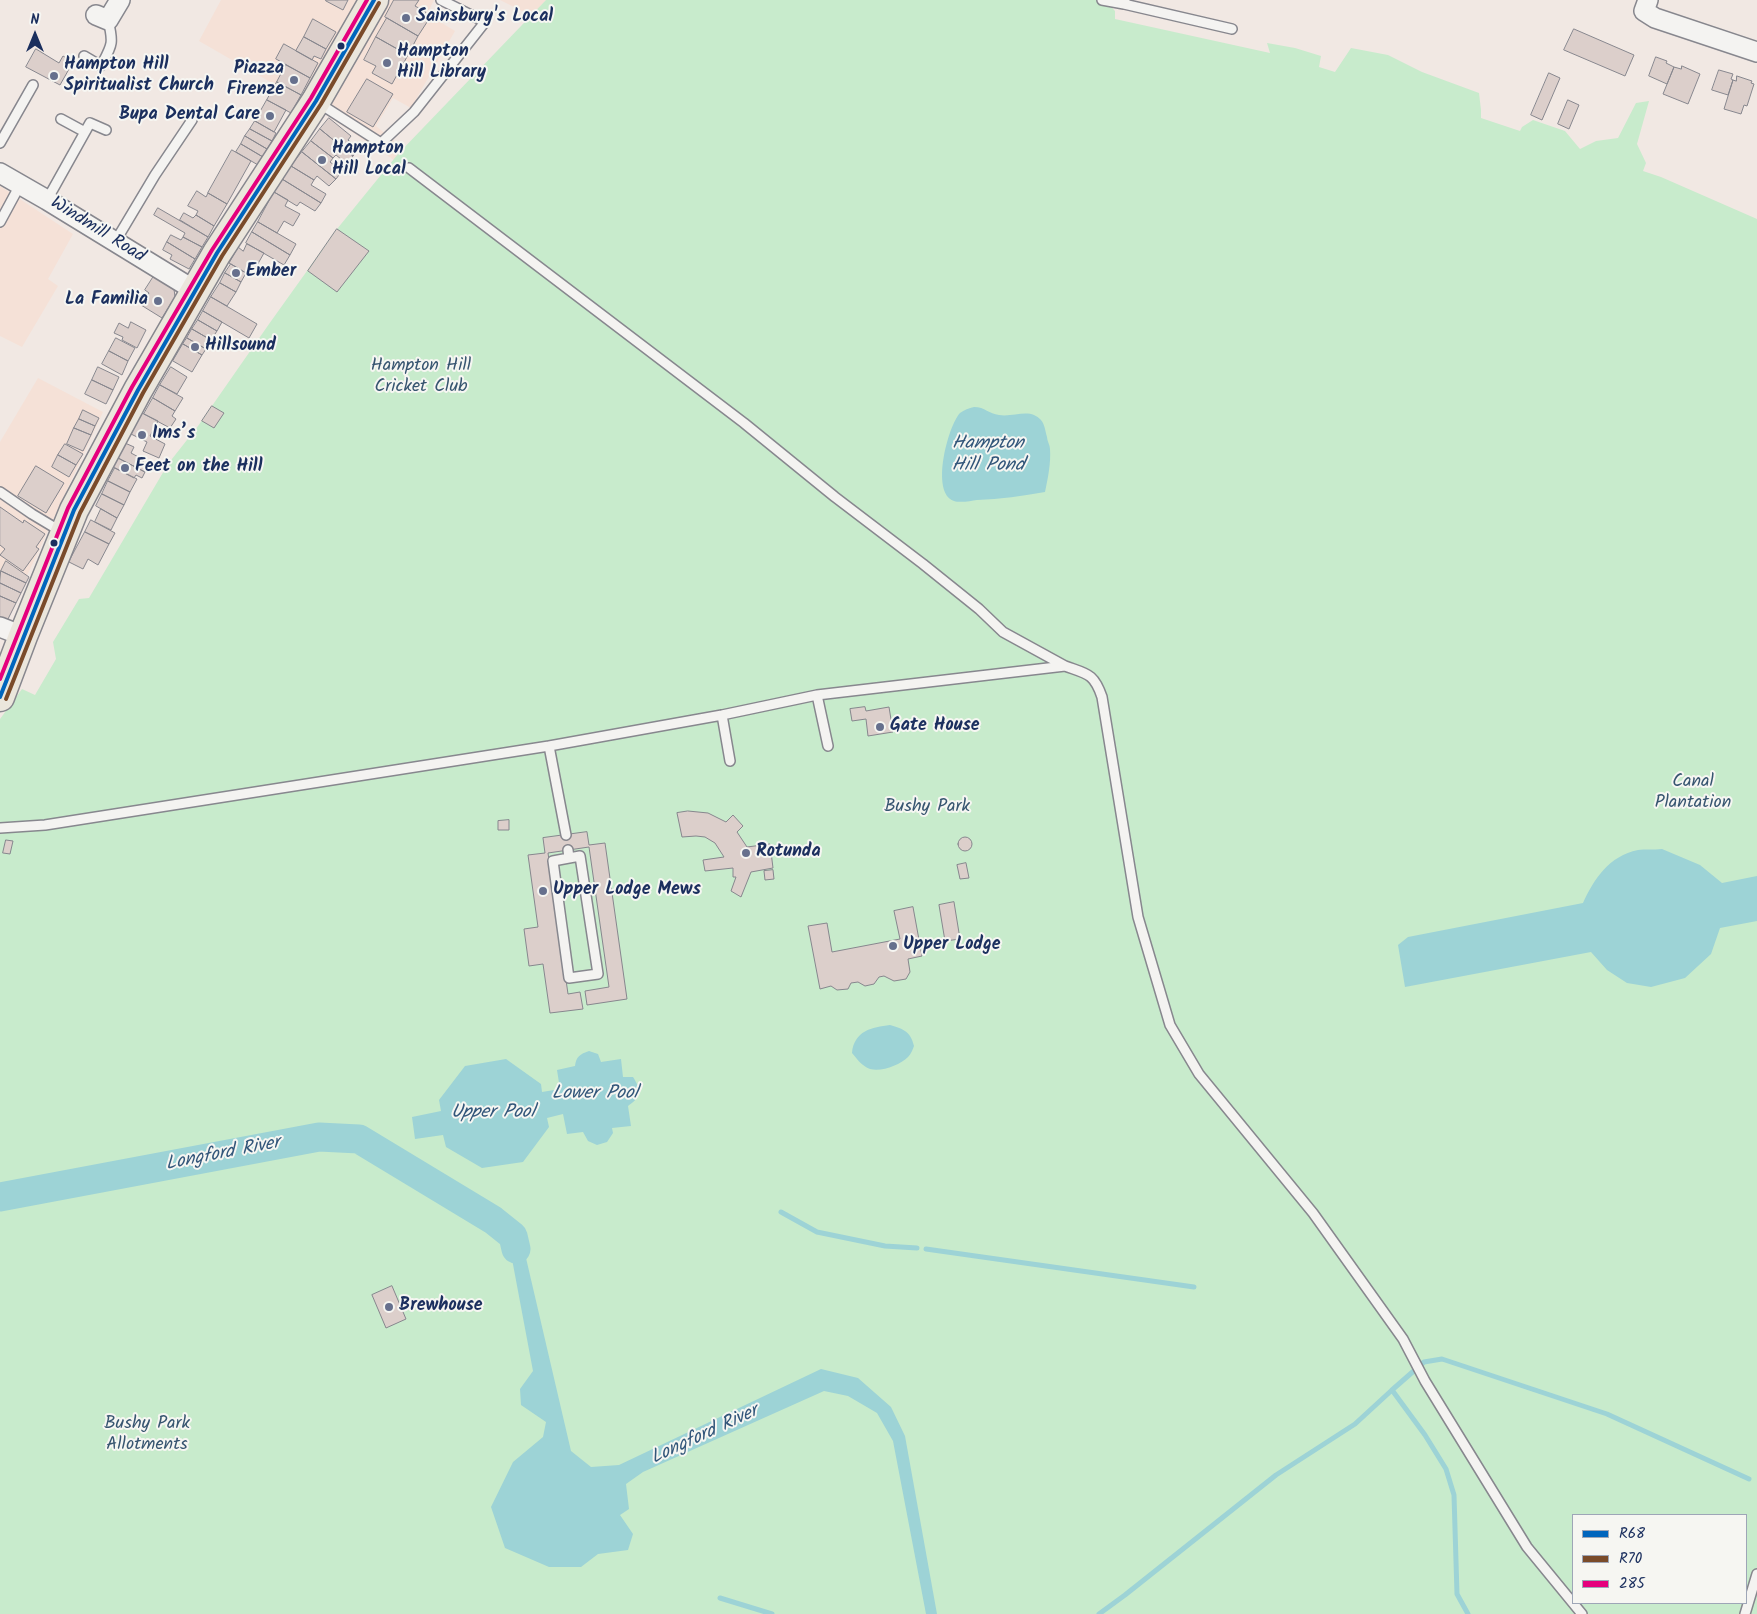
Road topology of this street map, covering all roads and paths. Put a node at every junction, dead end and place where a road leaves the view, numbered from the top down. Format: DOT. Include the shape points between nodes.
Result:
graph roads {
  1 [pos="120,0"];
  2 [pos="374,0"];
  3 [pos="441,0"];
  4 [pos="1102,0"];
  5 [pos="1648,0"];
  6 [pos="1124,2"];
  7 [pos="102,18"];
  8 [pos="1232,29"];
  9 [pos="1757,52"];
  10 [pos="84,56"];
  11 [pos="33,86"];
  12 [pos="316,101"];
  13 [pos="61,119"];
  14 [pos="192,120"];
  15 [pos="106,130"];
  16 [pos="85,132"];
  17 [pos="0,143"];
  18 [pos="409,168"];
  19 [pos="0,173"];
  20 [pos="20,184"];
  21 [pos="47,200"];
  22 [pos="0,222"];
  23 [pos="115,242"];
  24 [pos="194,290"];
  25 [pos="0,492"];
  26 [pos="65,534"];
  27 [pos="11,631"];
  28 [pos="1065,666"];
  29 [pos="816,695"];
  30 [pos="0,697"];
  31 [pos="722,715"];
  32 [pos="549,746"];
  33 [pos="828,746"];
  34 [pos="730,762"];
  35 [pos="0,828"];
  36 [pos="566,835"];
  37 [pos="568,854"];
  38 [pos="1757,1574"];
  39 [pos="1572,1602"];
  40 [pos="1574,1604"];
  41 [pos="1582,1614"];
  42 [pos="1746,1614"];
  1 -- 7 [label="street"];
  2 -- 12 [label="main road"];
  3 -- 12 [label="lane" via="485,22 414,112 381,143"];
  4 -- 6 [label="lane"];
  5 -- 9 [label="street" via="1644,11 1655,18"];
  6 -- 8 [label="lane"];
  7 -- 10 [label="lane" via="112,37 112,46 101,66"];
  11 -- 17 [label="lane"];
  12 -- 24 [label="main road"];
  13 -- 16 [label="lane"];
  14 -- 23 [label="lane"];
  15 -- 16 [label="lane" via="90,123"];
  16 -- 21 [label="lane"];
  18 -- 28 [label="lane" via="744,423 979,609 1003,632"];
  19 -- 20 [label="street, Windmill Road"];
  20 -- 21 [label="street, Windmill Road"];
  20 -- 22 [label="lane"];
  21 -- 23 [label="street, Windmill Road"];
  23 -- 24 [label="street, Windmill Road"];
  24 -- 26 [label="main road" via="74,510"];
  25 -- 26 [label="lane"];
  26 -- 27 [label="main road"];
  27 -- 30 [label="main road"];
  28 -- 29 [label="lane"];
  28 -- 39 [label="lane" via="1089,674 1097,682 1102,697 1138,917 1170,1025 1200,1074 1313,1213 1403,1339 1425,1381 1527,1547"];
  29 -- 31 [label="lane"];
  29 -- 33 [label="lane"];
  31 -- 32 [label="lane"];
  31 -- 34 [label="lane"];
  32 -- 35 [label="lane" via="45,825"];
  32 -- 36 [label="lane"];
  37 -- 37 [label="lane" via="580,856 598,974 569,978 553,861"];
  38 -- 42 [label="lane"];
  40 -- 41 [label="lane"];
}
